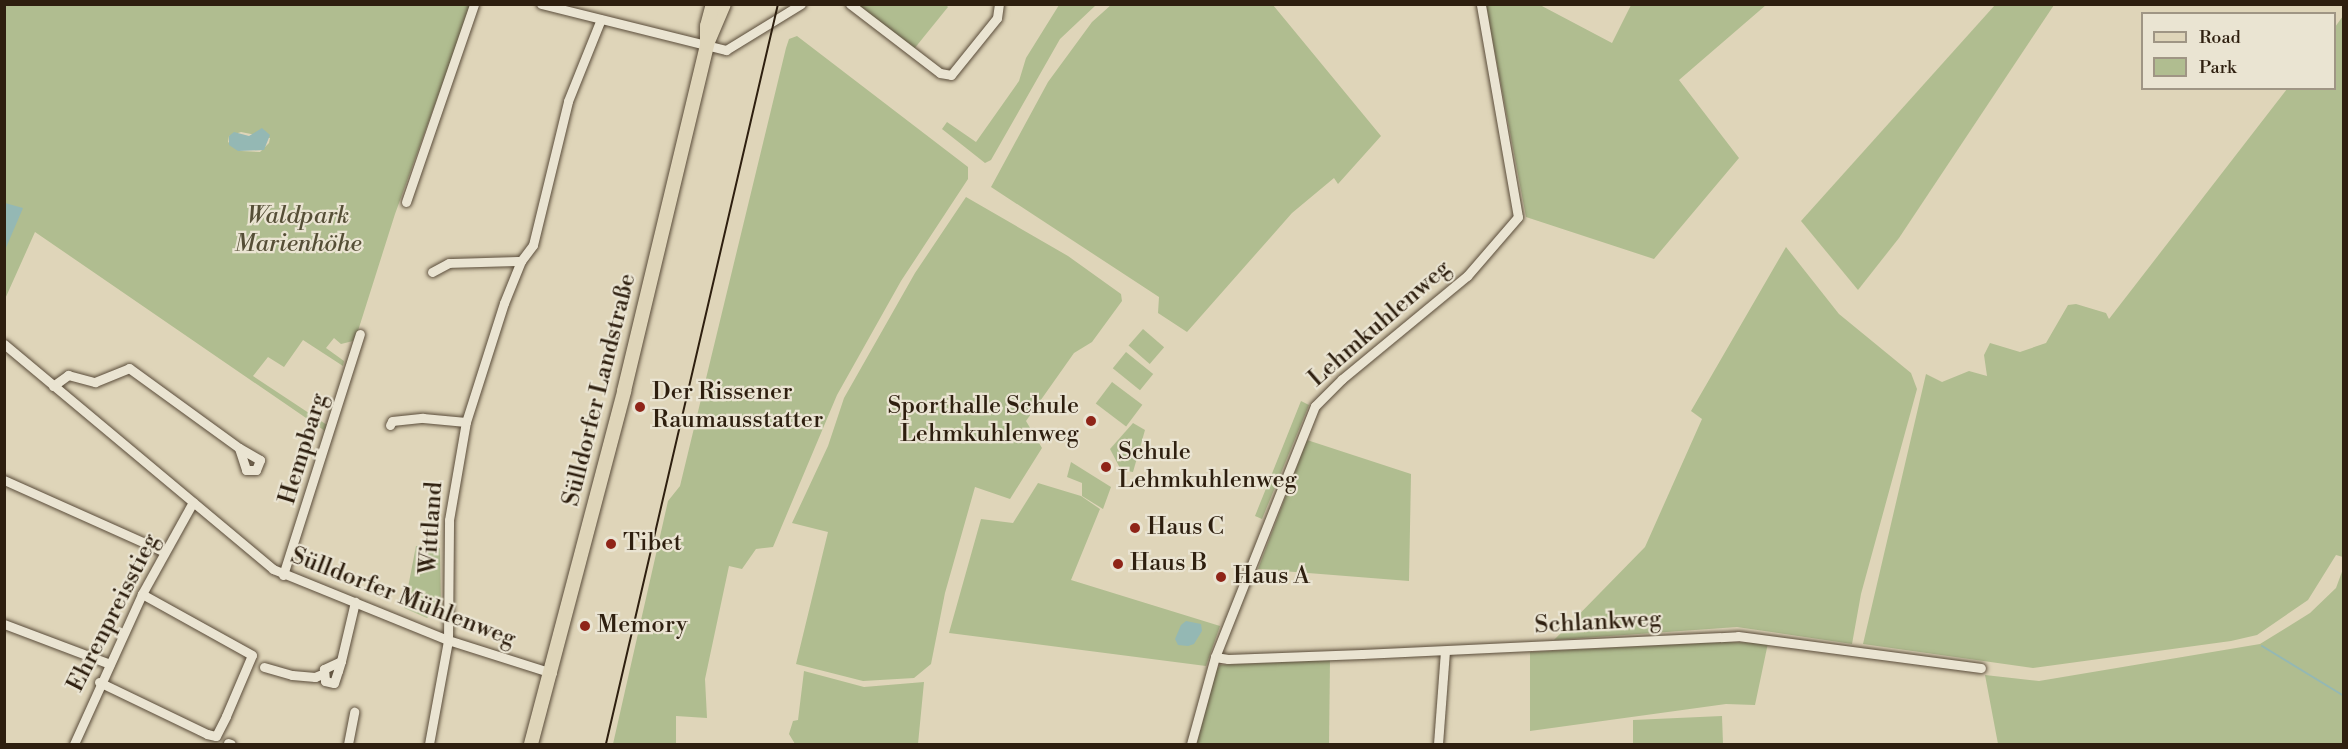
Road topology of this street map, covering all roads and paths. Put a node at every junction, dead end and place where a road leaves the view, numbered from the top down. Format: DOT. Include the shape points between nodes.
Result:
graph roads {
  1 [pos="474,4"];
  2 [pos="541,4"];
  3 [pos="713,4"];
  4 [pos="724,4"];
  5 [pos="801,4"];
  6 [pos="850,4"];
  7 [pos="999,4"];
  8 [pos="1481,4"];
  9 [pos="601,19"];
  10 [pos="707,44"];
  11 [pos="406,202"];
  12 [pos="520,261"];
  13 [pos="432,272"];
  14 [pos="360,334"];
  15 [pos="4,344"];
  16 [pos="53,386"];
  17 [pos="466,422"];
  18 [pos="390,425"];
  19 [pos="239,448"];
  20 [pos="4,480"];
  21 [pos="193,502"];
  22 [pos="165,552"];
  23 [pos="283,575"];
  24 [pos="142,594"];
  25 [pos="355,602"];
  26 [pos="4,624"];
  27 [pos="448,640"];
  28 [pos="1445,651"];
  29 [pos="1215,657"];
  30 [pos="341,661"];
  31 [pos="110,664"];
  32 [pos="264,667"];
  33 [pos="1981,668"];
  34 [pos="552,673"];
  35 [pos="322,674"];
  36 [pos="99,682"];
  37 [pos="354,712"];
  38 [pos="74,744"];
  39 [pos="348,744"];
  40 [pos="429,744"];
  41 [pos="531,744"];
  42 [pos="1191,744"];
  43 [pos="1438,744"];
  1 -- 11 [label="street"];
  2 -- 9 [label="street"];
  3 -- 10 [label="main road, Sülldorfer Landstraße"];
  4 -- 10 [label="main road, Sülldorfer Landstraße"];
  5 -- 10 [label="street" via="735,47 726,50"];
  6 -- 7 [label="street" via="940,73 951,75 997,18"];
  8 -- 29 [label="street, Lehmkuhlenweg" via="1518,217 1467,276 1315,406"];
  9 -- 10 [label="street"];
  9 -- 12 [label="street, Wittland" via="568,101 533,245"];
  10 -- 34 [label="main road, Sülldorfer Landstraße"];
  12 -- 13 [label="street" via="449,263"];
  12 -- 17 [label="street, Wittland" via="483,361"];
  14 -- 23 [label="street, Hempbarg"];
  15 -- 16 [label="street, Sülldorfer Mühlenweg"];
  16 -- 19 [label="street" via="68,375 95,382 129,368"];
  16 -- 21 [label="street, Sülldorfer Mühlenweg"];
  17 -- 18 [label="street" via="423,418 392,421"];
  17 -- 27 [label="street, Wittland" via="448,520"];
  20 -- 22 [label="street"];
  21 -- 22 [label="street, Ehrenpreisstieg"];
  21 -- 23 [label="street, Sülldorfer Mühlenweg"];
  22 -- 24 [label="street, Ehrenpreisstieg"];
  23 -- 25 [label="street, Sülldorfer Mühlenweg"];
  24 -- 31 [label="street, Ehrenpreisstieg"];
  24 -- 36 [label="street" via="252,655 216,736"];
  25 -- 27 [label="street, Sülldorfer Mühlenweg"];
  25 -- 30 [label="street"];
  26 -- 31 [label="street"];
  27 -- 34 [label="street, Sülldorfer Mühlenweg"];
  27 -- 40 [label="street, Wittland"];
  28 -- 29 [label="street, Schlankweg" via="1228,660"];
  28 -- 33 [label="street, Schlankweg" via="1738,636"];
  28 -- 43 [label="street"];
  29 -- 42 [label="street, Lehmkuhlenweg"];
  30 -- 35 [label="street" via="330,663"];
  30 -- 35 [label="street" via="334,683 325,681"];
  31 -- 36 [label="street, Ehrenpreisstieg"];
  32 -- 35 [label="street" via="292,675"];
  34 -- 41 [label="main road, Sülldorfer Landstraße"];
  36 -- 38 [label="street, Ehrenpreisstieg"];
  37 -- 39 [label="street"];
}
